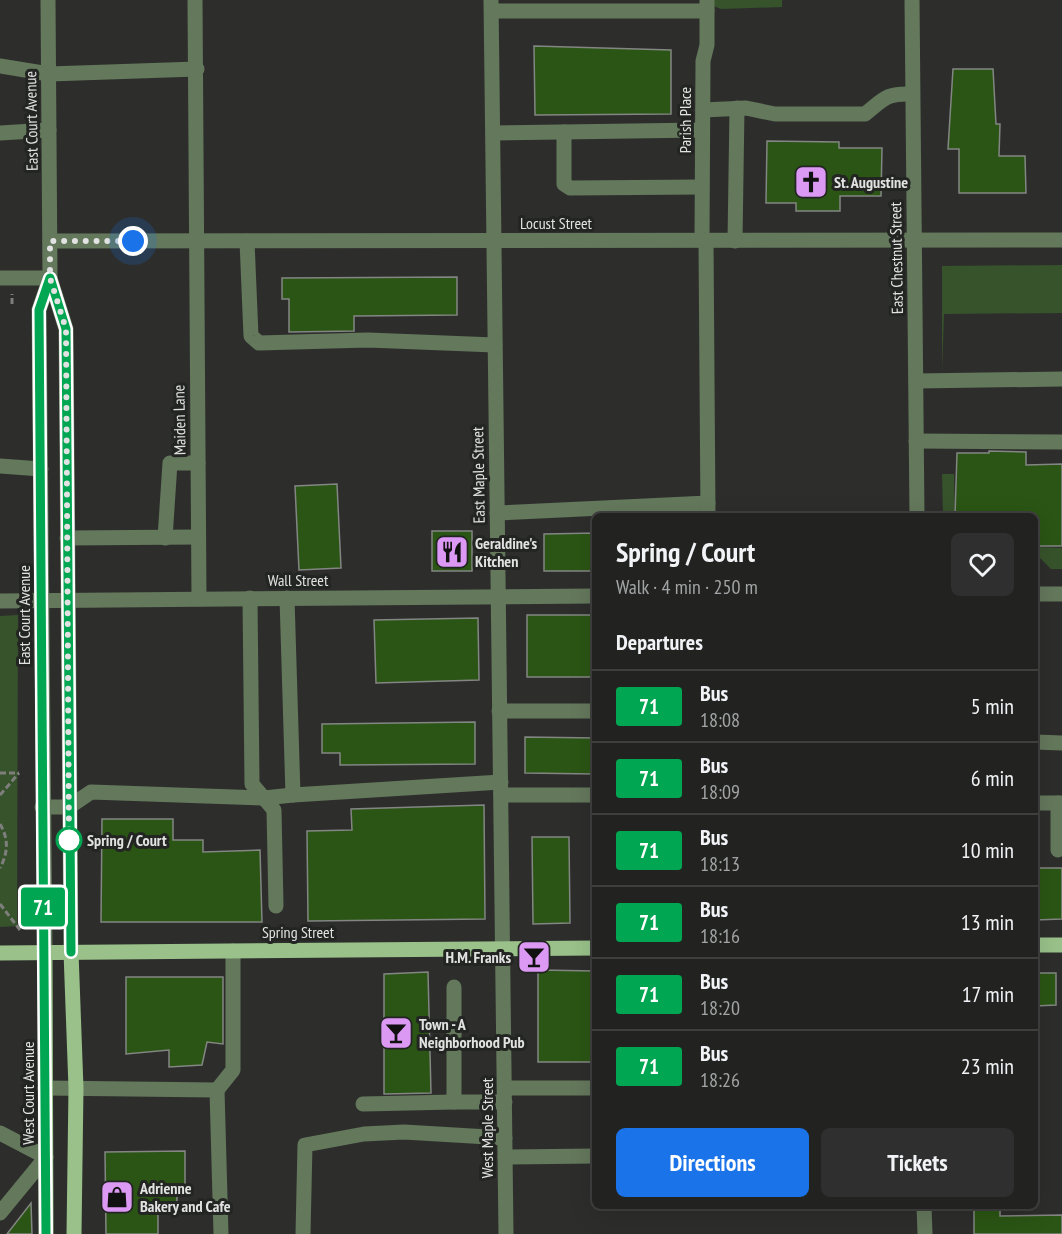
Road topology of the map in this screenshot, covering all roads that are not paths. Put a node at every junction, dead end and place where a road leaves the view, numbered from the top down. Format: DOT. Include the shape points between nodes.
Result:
graph roads {
  1 [pos="48,0"];
  2 [pos="195,0"];
  3 [pos="912,0"];
  4 [pos="491,5"];
  5 [pos="671,5"];
  6 [pos="707,5"];
  7 [pos="0,66"];
  8 [pos="197,69"];
  9 [pos="49,74"];
  10 [pos="912,94"];
  11 [pos="737,108"];
  12 [pos="703,110"];
  13 [pos="49,130"];
  14 [pos="702,130"];
  15 [pos="564,132"];
  16 [pos="0,133"];
  17 [pos="493,133"];
  18 [pos="702,187"];
  19 [pos="704,240"];
  20 [pos="735,240"];
  21 [pos="914,240"];
  22 [pos="1062,240"];
  23 [pos="50,241"];
  24 [pos="195,241"];
  25 [pos="247,241"];
  26 [pos="494,241"];
  27 [pos="0,278"];
  28 [pos="50,278"];
  29 [pos="495,345"];
  30 [pos="1062,379"];
  31 [pos="916,381"];
  32 [pos="916,441"];
  33 [pos="1062,442"];
  34 [pos="198,463"];
  35 [pos="0,466"];
  36 [pos="40,469"];
  37 [pos="708,509"];
  38 [pos="497,513"];
  39 [pos="917,513"];
  40 [pos="198,537"];
  41 [pos="67,538"];
  42 [pos="165,538"];
  43 [pos="1038,594"];
  44 [pos="1062,594"];
  45 [pos="592,596"];
  46 [pos="497,597"];
  47 [pos="250,598"];
  48 [pos="287,598"];
  49 [pos="199,599"];
  50 [pos="69,600"];
  51 [pos="0,601"];
  52 [pos="42,601"];
  53 [pos="499,711"];
  54 [pos="592,711"];
  55 [pos="1038,742"];
  56 [pos="1062,743"];
  57 [pos="501,789"];
  58 [pos="293,795"];
  59 [pos="592,795"];
  60 [pos="264,798"];
  61 [pos="1038,803"];
  62 [pos="1060,803"];
  63 [pos="42,807"];
  64 [pos="69,807"];
  65 [pos="1058,850"];
  66 [pos="276,906"];
  67 [pos="1038,945"];
  68 [pos="1062,945"];
  69 [pos="592,948"];
  70 [pos="504,949"];
  71 [pos="233,951"];
  72 [pos="0,952"];
  73 [pos="71,952"];
  74 [pos="45,953"];
  75 [pos="454,987"];
  76 [pos="45,1088"];
  77 [pos="76,1088"];
  78 [pos="592,1088"];
  79 [pos="217,1090"];
  80 [pos="505,1095"];
  81 [pos="454,1102"];
  82 [pos="363,1104"];
  83 [pos="0,1132"];
  84 [pos="505,1138"];
  85 [pos="592,1156"];
  86 [pos="46,1157"];
  87 [pos="505,1157"];
  88 [pos="924,1209"];
  89 [pos="0,1213"];
  90 [pos="46,1234"];
  91 [pos="74,1234"];
  92 [pos="221,1234"];
  93 [pos="303,1234"];
  94 [pos="506,1234"];
  95 [pos="925,1234"];
  1 -- 9 [label="street, East Court Avenue"];
  2 -- 8 [label="street, Maiden Lane"];
  3 -- 10 [label="street, East Chestnut Street"];
  4 -- 5 [label="street"];
  4 -- 17 [label="street, East Maple Street"];
  5 -- 6 [label="street"];
  6 -- 12 [label="street, Parish Place"];
  7 -- 9 [label="street"];
  8 -- 9 [label="street"];
  8 -- 24 [label="street, Maiden Lane"];
  9 -- 13 [label="street, East Court Avenue"];
  10 -- 11 [label="street" via="884,97 865,114 775,114"];
  10 -- 21 [label="street, East Chestnut Street"];
  11 -- 12 [label="street"];
  11 -- 20 [label="street"];
  12 -- 14 [label="street, Parish Place"];
  13 -- 16 [label="street"];
  13 -- 23 [label="street, East Court Avenue"];
  14 -- 15 [label="street"];
  14 -- 18 [label="street, Parish Place"];
  15 -- 17 [label="street"];
  15 -- 18 [label="street" via="564,184 570,188"];
  17 -- 26 [label="street, East Maple Street"];
  18 -- 19 [label="street, Parish Place"];
  19 -- 20 [label="street, Locust Street"];
  19 -- 26 [label="street, Locust Street"];
  19 -- 37 [label="street, Parish Place"];
  20 -- 21 [label="street, Locust Street"];
  21 -- 22 [label="street, Locust Street"];
  21 -- 31 [label="street, East Chestnut Street"];
  23 -- 24 [label="street, Locust Street"];
  23 -- 28 [label="street, East Court Avenue"];
  24 -- 25 [label="street, Locust Street"];
  24 -- 34 [label="street, Maiden Lane"];
  25 -- 26 [label="street, Locust Street"];
  25 -- 29 [label="street" via="251,336 259,343 368,340"];
  26 -- 29 [label="street, East Maple Street"];
  27 -- 28 [label="street"];
  28 -- 36 [label="street, East Court Avenue" via="39,310"];
  28 -- 41 [label="street, East Court Avenue" via="66,329"];
  29 -- 38 [label="street, East Maple Street"];
  30 -- 31 [label="street"];
  31 -- 32 [label="street, East Chestnut Street"];
  32 -- 33 [label="street"];
  32 -- 39 [label="street, East Chestnut Street"];
  34 -- 40 [label="street, Maiden Lane"];
  34 -- 42 [label="street" via="170,463"];
  35 -- 36 [label="street"];
  36 -- 52 [label="street, East Court Avenue"];
  37 -- 38 [label="street"];
  38 -- 46 [label="street, East Maple Street"];
  40 -- 42 [label="street"];
  40 -- 49 [label="street, Maiden Lane"];
  41 -- 42 [label="street"];
  41 -- 50 [label="street, East Court Avenue"];
  43 -- 44 [label="street"];
  45 -- 46 [label="street, Wall Street"];
  46 -- 48 [label="street, Wall Street"];
  46 -- 53 [label="street, East Maple Street"];
  47 -- 48 [label="street, Wall Street"];
  47 -- 49 [label="street, Wall Street"];
  47 -- 60 [label="street" via="252,784"];
  48 -- 58 [label="street"];
  49 -- 50 [label="street, Wall Street"];
  50 -- 52 [label="street, Wall Street"];
  50 -- 64 [label="street, East Court Avenue"];
  51 -- 52 [label="street, Wall Street"];
  52 -- 63 [label="street, East Court Avenue"];
  53 -- 54 [label="street"];
  53 -- 57 [label="street, East Maple Street"];
  55 -- 56 [label="street"];
  57 -- 58 [label="street"];
  57 -- 59 [label="street"];
  57 -- 70 [label="street, East Maple Street"];
  58 -- 60 [label="street"];
  60 -- 64 [label="street" via="91,792"];
  60 -- 66 [label="street" via="274,810"];
  61 -- 62 [label="street"];
  62 -- 65 [label="street"];
  63 -- 64 [label="street"];
  63 -- 74 [label="street, East Court Avenue"];
  64 -- 73 [label="street, East Court Avenue"];
  67 -- 68 [label="main road"];
  69 -- 70 [label="main road, Spring Street"];
  70 -- 71 [label="main road, Spring Street"];
  70 -- 80 [label="street, West Maple Street"];
  71 -- 73 [label="main road, Spring Street"];
  71 -- 79 [label="street" via="233,1070"];
  72 -- 74 [label="main road, Spring Street"];
  73 -- 74 [label="main road, Spring Street"];
  73 -- 77 [label="main road"];
  74 -- 76 [label="main road, West Court Avenue"];
  75 -- 81 [label="street"];
  76 -- 77 [label="street"];
  76 -- 86 [label="main road, West Court Avenue"];
  77 -- 79 [label="street"];
  77 -- 91 [label="main road"];
  78 -- 80 [label="street"];
  79 -- 92 [label="street"];
  80 -- 81 [label="street"];
  80 -- 84 [label="street, West Maple Street"];
  81 -- 82 [label="street"];
  83 -- 86 [label="street"];
  84 -- 87 [label="street, West Maple Street"];
  84 -- 93 [label="street" via="404,1132 364,1134 305,1145"];
  85 -- 87 [label="street"];
  86 -- 89 [label="street"];
  86 -- 90 [label="main road, West Court Avenue"];
  87 -- 94 [label="street, West Maple Street"];
  88 -- 95 [label="street"];
}
